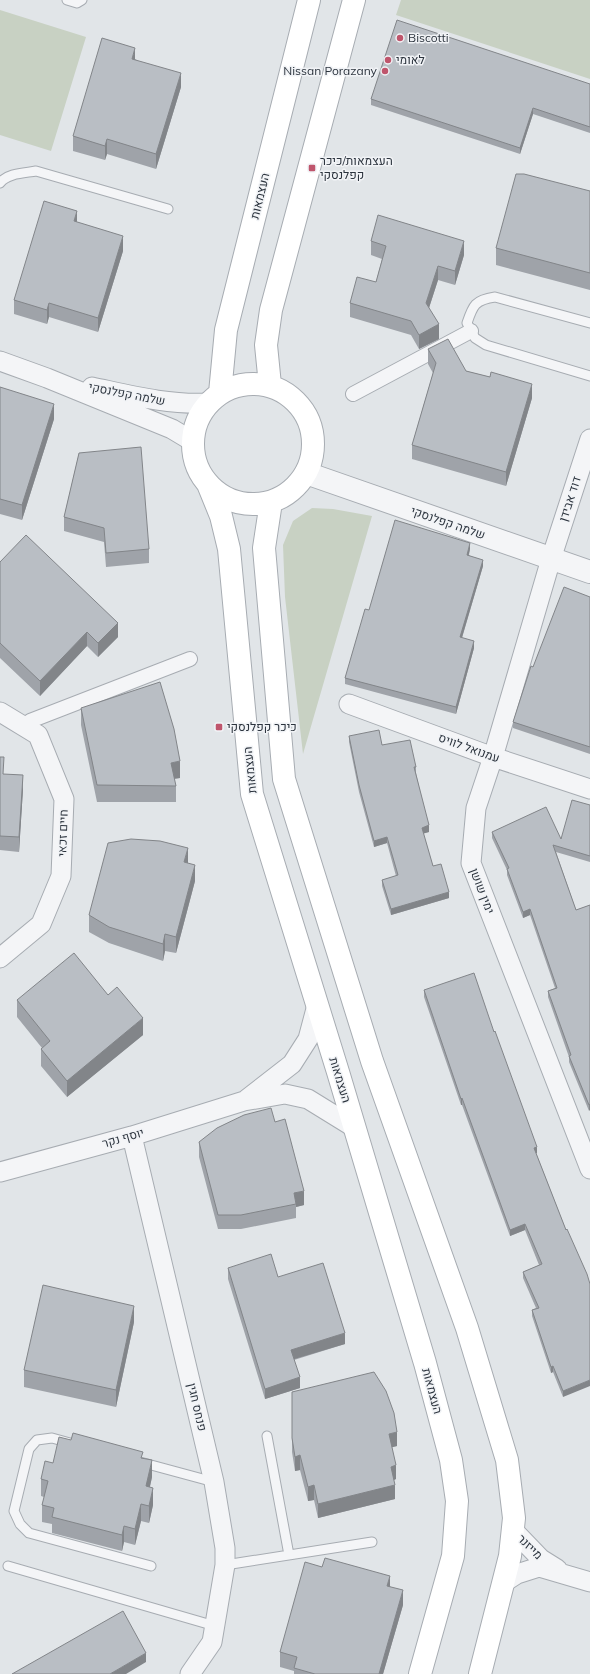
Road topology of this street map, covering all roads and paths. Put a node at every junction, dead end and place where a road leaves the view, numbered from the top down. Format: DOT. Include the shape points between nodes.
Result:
graph roads {
  1 [pos="67,0"];
  2 [pos="82,0"];
  3 [pos="309,0"];
  4 [pos="354,0"];
  5 [pos="0,183"];
  6 [pos="168,209"];
  7 [pos="590,323"];
  8 [pos="471,331"];
  9 [pos="0,361"];
  10 [pos="590,376"];
  11 [pos="47,378"];
  12 [pos="270,385"];
  13 [pos="353,394"];
  14 [pos="214,398"];
  15 [pos="590,439"];
  16 [pos="192,441"];
  17 [pos="306,473"];
  18 [pos="208,484"];
  19 [pos="271,502"];
  20 [pos="551,559"];
  21 [pos="590,572"];
  22 [pos="190,659"];
  23 [pos="349,704"];
  24 [pos="0,712"];
  25 [pos="30,721"];
  26 [pos="493,757"];
  27 [pos="590,789"];
  28 [pos="0,958"];
  29 [pos="317,1005"];
  30 [pos="244,1101"];
  31 [pos="355,1128"];
  32 [pos="132,1136"];
  33 [pos="590,1169"];
  34 [pos="0,1172"];
  35 [pos="267,1436"];
  36 [pos="83,1446"];
  37 [pos="129,1459"];
  38 [pos="214,1482"];
  39 [pos="513,1530"];
  40 [pos="372,1542"];
  41 [pos="289,1555"];
  42 [pos="8,1566"];
  43 [pos="151,1566"];
  44 [pos="225,1566"];
  45 [pos="568,1575"];
  46 [pos="590,1582"];
  47 [pos="503,1583"];
  48 [pos="215,1626"];
  49 [pos="190,1674"];
  50 [pos="420,1674"];
  51 [pos="480,1674"];
  1 -- 2 [label="lane" via="76,3"];
  3 -- 14 [label="main road, העצמאות" via="226,330"];
  4 -- 12 [label="main road" via="271,310 266,345"];
  5 -- 6 [label="lane" via="21,173 36,171"];
  7 -- 8 [label="lane" via="495,297 483,299 472,307 467,323"];
  8 -- 10 [label="lane" via="475,338 486,345"];
  8 -- 13 [label="street"];
  9 -- 11 [label="street, שלמה קפלנסקי"];
  11 -- 14 [label="street, שלמה קפלנסקי" via="155,400 191,404"];
  11 -- 16 [label="street, שלמה קפלנסקי" via="172,429"];
  12 -- 14 [label="main road" via="252,383 235,386"];
  12 -- 17 [label="main road" via="291,397 310,422 314,439 312,457"];
  14 -- 16 [label="main road" via="199,416"];
  15 -- 20 [label="street, דוד אבידן"];
  16 -- 18 [label="main road" via="198,468"];
  17 -- 19 [label="main road" via="297,486 285,496"];
  17 -- 20 [label="street, שלמה קפלנסקי"];
  18 -- 19 [label="main road" via="221,496 236,502 254,505"];
  18 -- 29 [label="main road, העצמאות" via="221,516 229,549 252,794"];
  19 -- 39 [label="main road" via="264,548 284,779 372,1061 467,1328 508,1460"];
  20 -- 21 [label="street, שלמה קפלנסקי"];
  20 -- 26 [label="street, ימין שושן"];
  22 -- 25 [label="street"];
  23 -- 26 [label="street, עמנואל לוויס"];
  24 -- 28 [label="street, חיים זכאי" via="38,734 64,799 61,876 41,924"];
  26 -- 27 [label="street, עמנואל לוויס"];
  26 -- 33 [label="street, ימין שושן" via="476,808 471,863"];
  29 -- 30 [label="street, יוסף נקר" via="308,1039 292,1064"];
  29 -- 31 [label="main road, העצמאות"];
  30 -- 31 [label="street, יוסף נקר" via="285,1094 308,1099"];
  30 -- 32 [label="street, יוסף נקר"];
  31 -- 50 [label="main road, העצמאות" via="425,1363 450,1460 457,1501 453,1556"];
  32 -- 34 [label="street, יוסף נקר"];
  32 -- 38 [label="street, פנחס חגין"];
  35 -- 41 [label="lane"];
  36 -- 43 [label="lane" via="52,1438 37,1440 29,1449 14,1511 20,1524 29,1533"];
  37 -- 38 [label="lane"];
  38 -- 44 [label="street, פנחס חגין" via="225,1548"];
  39 -- 45 [label="street, מייזנר" via="541,1559"];
  39 -- 47 [label="main road"];
  40 -- 41 [label="lane"];
  41 -- 44 [label="lane"];
  42 -- 48 [label="lane"];
  44 -- 48 [label="street, פנחס חגין"];
  45 -- 46 [label="street, מייזנר"];
  45 -- 47 [label="street, מייזנר" via="539,1567 518,1574"];
  47 -- 51 [label="main road"];
  48 -- 49 [label="street, פנחס חגין" via="212,1642"];
}
